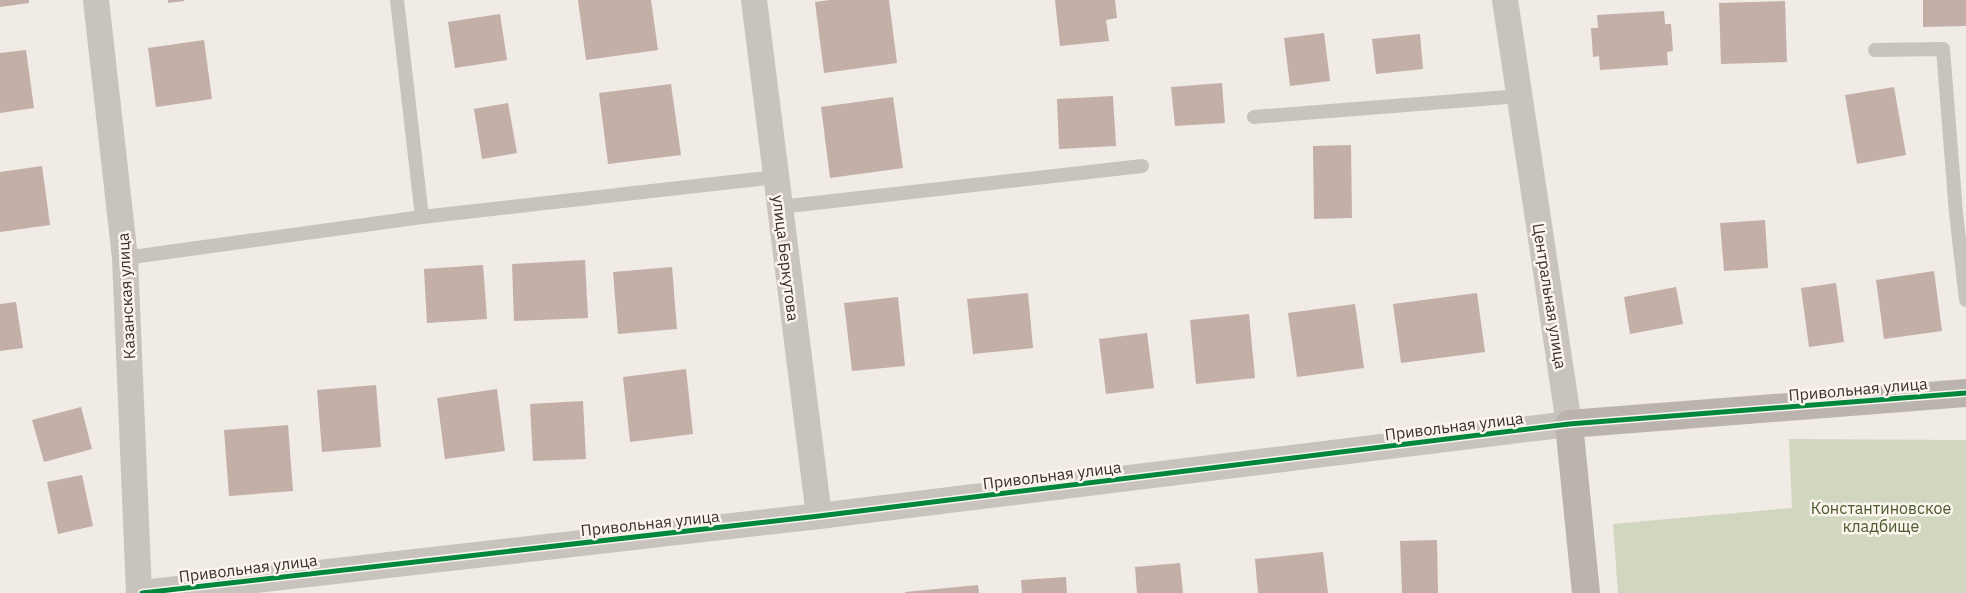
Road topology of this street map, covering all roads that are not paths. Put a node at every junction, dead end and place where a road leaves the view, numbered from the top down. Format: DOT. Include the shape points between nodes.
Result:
graph roads {
  1 [pos="96,0"];
  2 [pos="397,0"];
  3 [pos="754,0"];
  4 [pos="1505,0"];
  5 [pos="1875,50"];
  6 [pos="1520,96"];
  7 [pos="1254,117"];
  8 [pos="1142,166"];
  9 [pos="776,177"];
  10 [pos="780,207"];
  11 [pos="422,217"];
  12 [pos="125,258"];
  13 [pos="1966,300"];
  14 [pos="1966,393"];
  15 [pos="1569,424"];
  16 [pos="819,516"];
  17 [pos="141,593"];
  18 [pos="1586,593"];
  1 -- 12 [label="street, Казанская улица"];
  2 -- 11 [label="lane"];
  3 -- 9 [label="street, улица Беркутова"];
  4 -- 6 [label="street, Центральная улица"];
  5 -- 13 [label="lane" via="1943,49"];
  6 -- 7 [label="lane"];
  6 -- 15 [label="street, Центральная улица"];
  8 -- 10 [label="lane"];
  9 -- 10 [label="street, улица Беркутова"];
  9 -- 11 [label="lane"];
  10 -- 16 [label="street, улица Беркутова"];
  11 -- 12 [label="lane"];
  12 -- 17 [label="street, Казанская улица"];
  14 -- 15 [label="street, Привольная улица"];
  15 -- 16 [label="street, Привольная улица"];
  15 -- 18 [label="street, Центральная улица"];
  16 -- 17 [label="street, Привольная улица"];
}
